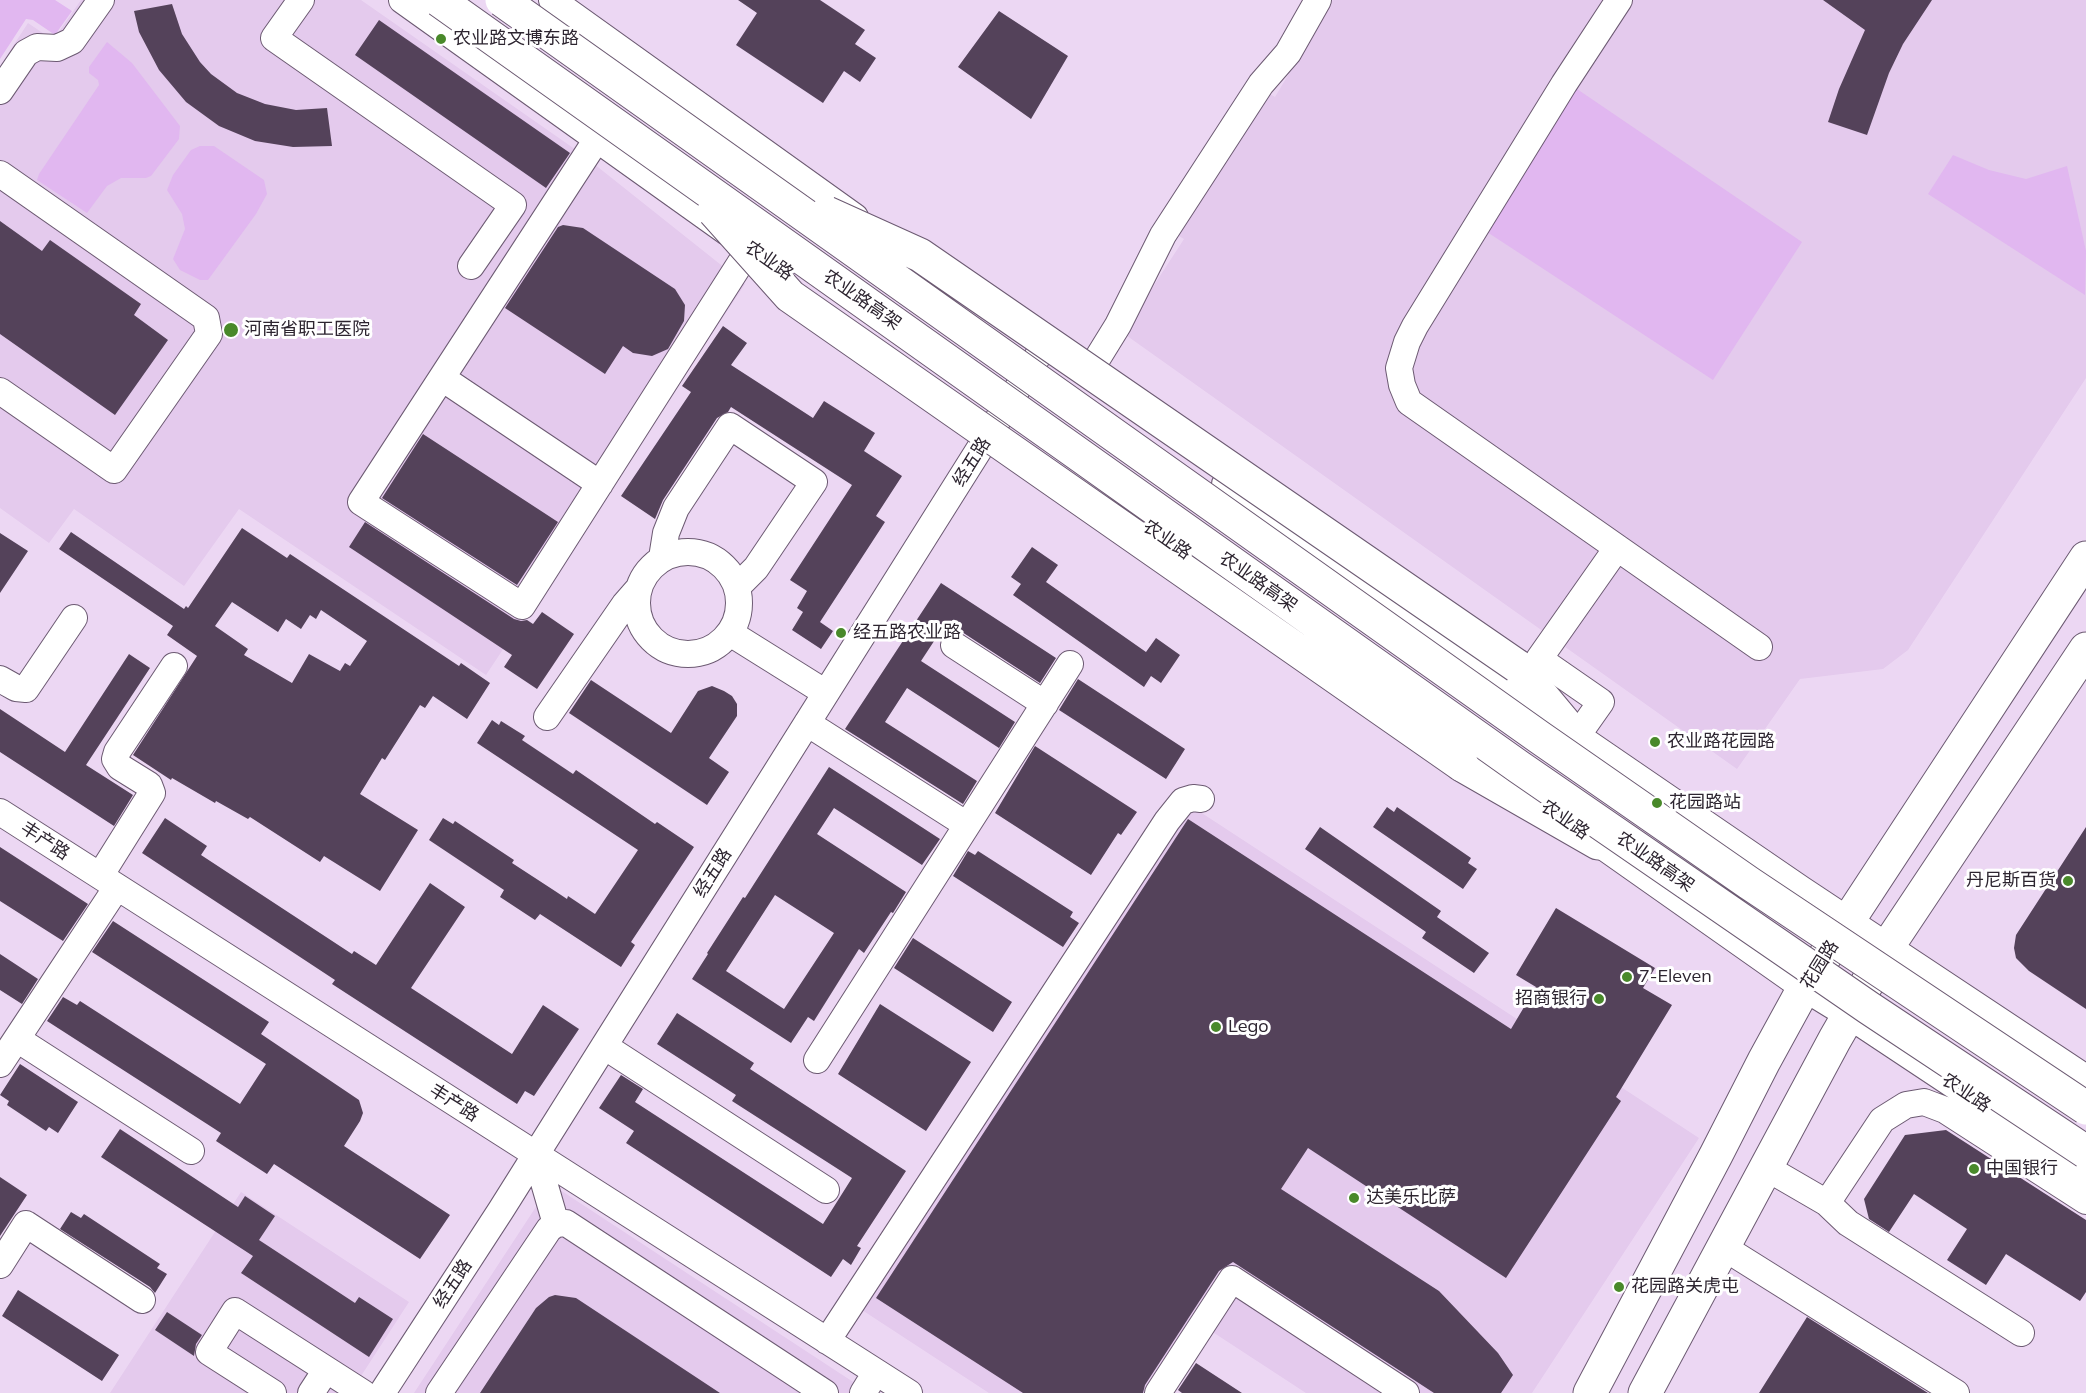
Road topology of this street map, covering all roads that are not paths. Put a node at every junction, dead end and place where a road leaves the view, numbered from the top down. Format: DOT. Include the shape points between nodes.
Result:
graph roads {
  1 [pos="101,0"];
  2 [pos="402,0"];
  3 [pos="439,0"];
  4 [pos="502,0"];
  5 [pos="552,0"];
  6 [pos="1318,0"];
  7 [pos="1619,0"];
  8 [pos="293,3"];
  9 [pos="0,91"];
  10 [pos="597,140"];
  11 [pos="675,167"];
  12 [pos="0,174"];
  13 [pos="753,178"];
  14 [pos="750,248"];
  15 [pos="471,266"];
  16 [pos="1041,351"];
  17 [pos="1089,372"];
  18 [pos="442,378"];
  19 [pos="0,391"];
  20 [pos="997,421"];
  21 [pos="600,484"];
  22 [pos="1617,548"];
  23 [pos="662,558"];
  24 [pos="2086,558"];
  25 [pos="737,587"];
  26 [pos="639,588"];
  27 [pos="74,618"];
  28 [pos="730,633"];
  29 [pos="954,645"];
  30 [pos="1759,647"];
  31 [pos="2086,649"];
  32 [pos="1071,664"];
  33 [pos="174,666"];
  34 [pos="0,679"];
  35 [pos="826,693"];
  36 [pos="1045,704"];
  37 [pos="547,717"];
  38 [pos="807,723"];
  39 [pos="1574,734"];
  40 [pos="1200,799"];
  41 [pos="0,812"];
  42 [pos="967,825"];
  43 [pos="1598,843"];
  44 [pos="108,882"];
  45 [pos="1848,920"];
  46 [pos="1888,947"];
  47 [pos="1804,988"];
  48 [pos="1848,1015"];
  49 [pos="17,1039"];
  50 [pos="604,1046"];
  51 [pos="817,1060"];
  52 [pos="0,1064"];
  53 [pos="2086,1078"];
  54 [pos="2086,1108"];
  55 [pos="191,1151"];
  56 [pos="2086,1152"];
  57 [pos="536,1155"];
  58 [pos="1766,1167"];
  59 [pos="2086,1173"];
  60 [pos="826,1190"];
  61 [pos="2086,1201"];
  62 [pos="1827,1203"];
  63 [pos="556,1224"];
  64 [pos="1723,1247"];
  65 [pos="0,1265"];
  66 [pos="142,1300"];
  67 [pos="2021,1333"];
  68 [pos="827,1341"];
  69 [pos="326,1370"];
  70 [pos="870,1383"];
  71 [pos="1587,1390"];
  72 [pos="273,1393"];
  73 [pos="311,1393"];
  74 [pos="363,1393"];
  75 [pos="382,1393"];
  76 [pos="439,1393"];
  77 [pos="825,1393"];
  78 [pos="909,1393"];
  79 [pos="1158,1393"];
  80 [pos="1406,1393"];
  81 [pos="1645,1393"];
  82 [pos="1956,1393"];
  1 -- 9 [label="street" via="72,41 57,48 37,47 26,53"];
  2 -- 10 [label="street, 农业路"];
  3 -- 11 [label="main road, 农业路高架, bridge"];
  4 -- 13 [label="main road, 农业路高架, bridge"];
  5 -- 16 [label="street"];
  6 -- 17 [label="street" via="1288,53 1261,84 1163,235 1118,325"];
  7 -- 22 [label="street" via="1415,326 1399,368 1409,402"];
  8 -- 15 [label="street" via="274,38 513,205"];
  10 -- 14 [label="street, 农业路"];
  10 -- 18 [label="street"];
  11 -- 43 [label="main road, bridge" via="790,297 1462,765"];
  11 -- 56 [label="main road, 农业路高架, bridge" via="1614,833"];
  12 -- 19 [label="street" via="206,318 209,334 114,470"];
  13 -- 17 [label="main road, bridge" via="920,255"];
  13 -- 54 [label="main road, 农业路高架, bridge" via="1720,864"];
  14 -- 20 [label="street, 农业路"];
  14 -- 21 [label="street"];
  16 -- 20 [label="street, 经五路"];
  16 -- 39 [label="street"];
  17 -- 39 [label="main road, bridge" via="1517,666"];
  18 -- 21 [label="street"];
  18 -- 21 [label="street" via="361,502 522,606"];
  20 -- 35 [label="street, 经五路"];
  20 -- 43 [label="street, 农业路"];
  22 -- 30 [label="street"];
  22 -- 39 [label="street" via="1539,659 1600,702"];
  23 -- 25 [label="street" via="686,551 710,556 729,572"];
  23 -- 25 [label="street" via="675,508 730,426 814,482 756,568"];
  23 -- 26 [label="street" via="644,575"];
  24 -- 45 [label="main road, 花园路"];
  25 -- 28 [label="street" via="740,605"];
  26 -- 28 [label="street" via="637,607 642,626 666,649 698,653 719,644"];
  26 -- 37 [label="street"];
  27 -- 34 [label="street" via="26,689"];
  28 -- 35 [label="street"];
  29 -- 36 [label="street"];
  31 -- 46 [label="main road"];
  32 -- 36 [label="street"];
  33 -- 44 [label="street" via="117,752 115,759 120,767 149,785 152,793"];
  35 -- 38 [label="street, 经五路"];
  36 -- 42 [label="street"];
  38 -- 42 [label="street"];
  38 -- 50 [label="street, 经五路"];
  39 -- 45 [label="street"];
  40 -- 68 [label="street" via="1183,801 1167,820"];
  41 -- 44 [label="street, 丰产路"];
  42 -- 51 [label="street"];
  43 -- 47 [label="street, 农业路"];
  44 -- 49 [label="street"];
  44 -- 57 [label="street, 丰产路"];
  45 -- 46 [label="street"];
  45 -- 47 [label="main road, 花园路"];
  46 -- 48 [label="main road"];
  46 -- 53 [label="street"];
  47 -- 48 [label="street, 农业路"];
  47 -- 71 [label="main road, 花园路"];
  48 -- 58 [label="main road"];
  48 -- 59 [label="street, 农业路"];
  49 -- 52 [label="street"];
  49 -- 55 [label="street"];
  50 -- 57 [label="street, 经五路"];
  50 -- 60 [label="street"];
  57 -- 63 [label="street"];
  57 -- 68 [label="street, 丰产路"];
  57 -- 75 [label="street, 经五路"];
  58 -- 62 [label="street"];
  58 -- 64 [label="main road"];
  61 -- 62 [label="street" via="1946,1110 1924,1102 1906,1105 1882,1120"];
  62 -- 67 [label="street" via="1848,1223"];
  63 -- 76 [label="street"];
  63 -- 77 [label="street" via="566,1223"];
  64 -- 81 [label="main road"];
  64 -- 82 [label="street"];
  65 -- 66 [label="street" via="26,1224"];
  68 -- 70 [label="street, 丰产路"];
  69 -- 72 [label="street" via="235,1311 209,1352"];
  69 -- 73 [label="street"];
  69 -- 74 [label="street"];
  70 -- 78 [label="street, 丰产路"];
  79 -- 80 [label="street" via="1232,1279"];
}
